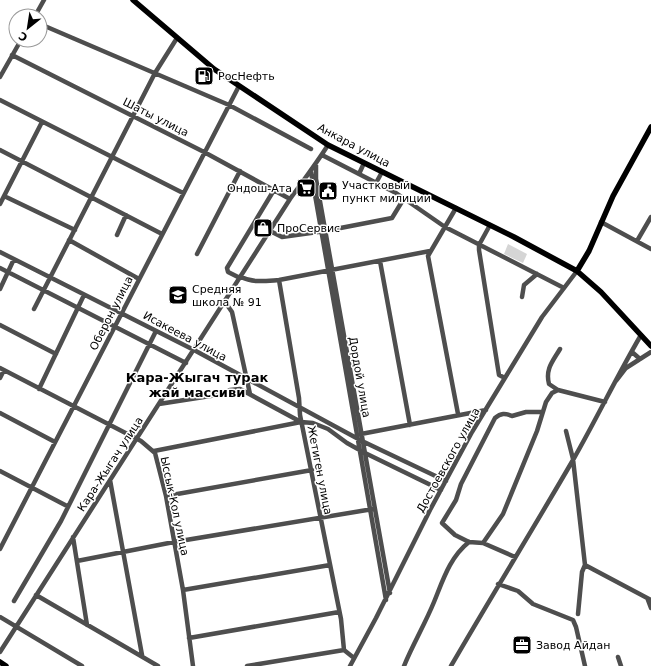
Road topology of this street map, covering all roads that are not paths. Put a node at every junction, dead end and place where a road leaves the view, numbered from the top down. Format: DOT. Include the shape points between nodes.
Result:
graph roads {
  1 [pos="133,0"];
  2 [pos="48,27"];
  3 [pos="177,38"];
  4 [pos="16,48"];
  5 [pos="12,55"];
  6 [pos="155,73"];
  7 [pos="0,77"];
  8 [pos="239,86"];
  9 [pos="0,100"];
  10 [pos="229,105"];
  11 [pos="134,116"];
  12 [pos="42,122"];
  13 [pos="651,127"];
  14 [pos="328,145"];
  15 [pos="311,149"];
  16 [pos="0,150"];
  17 [pos="204,152"];
  18 [pos="322,155"];
  19 [pos="112,157"];
  20 [pos="21,160"];
  21 [pos="364,163"];
  22 [pos="316,165"];
  23 [pos="240,171"];
  24 [pos="382,172"];
  25 [pos="359,174"];
  26 [pos="310,176"];
  27 [pos="376,183"];
  28 [pos="274,190"];
  29 [pos="183,193"];
  30 [pos="4,196"];
  31 [pos="92,197"];
  32 [pos="290,199"];
  33 [pos="403,200"];
  34 [pos="0,204"];
  35 [pos="456,208"];
  36 [pos="126,215"];
  37 [pos="651,217"];
  38 [pos="601,222"];
  39 [pos="490,225"];
  40 [pos="445,227"];
  41 [pos="75,230"];
  42 [pos="270,231"];
  43 [pos="323,232"];
  44 [pos="162,234"];
  45 [pos="117,235"];
  46 [pos="69,240"];
  47 [pos="637,241"];
  48 [pos="479,245"];
  49 [pos="651,249"];
  50 [pos="430,251"];
  51 [pos="0,252"];
  52 [pos="197,254"];
  53 [pos="14,259"];
  54 [pos="380,261"];
  55 [pos="0,268"];
  56 [pos="330,270"];
  57 [pos="577,271"];
  58 [pos="8,272"];
  59 [pos="536,274"];
  60 [pos="240,277"];
  61 [pos="51,278"];
  62 [pos="139,279"];
  63 [pos="279,280"];
  64 [pos="564,288"];
  65 [pos="0,289"];
  66 [pos="44,290"];
  67 [pos="84,295"];
  68 [pos="522,297"];
  69 [pos="225,302"];
  70 [pos="78,307"];
  71 [pos="34,309"];
  72 [pos="121,313"];
  73 [pos="0,325"];
  74 [pos="115,326"];
  75 [pos="156,331"];
  76 [pos="641,335"];
  77 [pos="150,345"];
  78 [pos="651,346"];
  79 [pos="560,349"];
  80 [pos="194,350"];
  81 [pos="632,352"];
  82 [pos="651,352"];
  83 [pos="56,354"];
  84 [pos="640,359"];
  85 [pos="186,363"];
  86 [pos="2,369"];
  87 [pos="0,378"];
  88 [pos="505,378"];
  89 [pos="246,379"];
  90 [pos="615,382"];
  91 [pos="39,389"];
  92 [pos="558,390"];
  93 [pos="250,394"];
  94 [pos="605,402"];
  95 [pos="160,404"];
  96 [pos="74,406"];
  97 [pos="300,407"];
  98 [pos="486,410"];
  99 [pos="542,412"];
  100 [pos="0,413"];
  101 [pos="458,414"];
  102 [pos="301,422"];
  103 [pos="110,425"];
  104 [pos="410,425"];
  105 [pos="566,431"];
  106 [pos="359,435"];
  107 [pos="137,439"];
  108 [pos="362,440"];
  109 [pos="55,442"];
  110 [pos="359,450"];
  111 [pos="154,451"];
  112 [pos="364,453"];
  113 [pos="573,459"];
  114 [pos="312,470"];
  115 [pos="0,471"];
  116 [pos="431,474"];
  117 [pos="110,480"];
  118 [pos="446,481"];
  119 [pos="427,483"];
  120 [pos="32,487"];
  121 [pos="440,490"];
  122 [pos="166,496"];
  123 [pos="68,506"];
  124 [pos="372,509"];
  125 [pos="321,518"];
  126 [pos="73,537"];
  127 [pos="174,542"];
  128 [pos="469,542"];
  129 [pos="483,543"];
  130 [pos="0,549"];
  131 [pos="124,552"];
  132 [pos="515,557"];
  133 [pos="77,561"];
  134 [pos="330,565"];
  135 [pos="585,565"];
  136 [pos="387,581"];
  137 [pos="395,582"];
  138 [pos="498,584"];
  139 [pos="183,590"];
  140 [pos="384,590"];
  141 [pos="390,593"];
  142 [pos="36,595"];
  143 [pos="386,600"];
  144 [pos="650,600"];
  145 [pos="14,601"];
  146 [pos="651,608"];
  147 [pos="339,612"];
  148 [pos="578,614"];
  149 [pos="0,617"];
  150 [pos="87,625"];
  151 [pos="16,627"];
  152 [pos="189,638"];
  153 [pos="344,650"];
  154 [pos="0,652"];
  155 [pos="142,655"];
  156 [pos="618,657"];
  157 [pos="354,658"];
  158 [pos="0,662"];
  159 [pos="6,666"];
  160 [pos="82,666"];
  161 [pos="158,666"];
  162 [pos="193,666"];
  163 [pos="247,666"];
  164 [pos="350,666"];
  165 [pos="404,666"];
  166 [pos="451,666"];
  167 [pos="585,666"];
  168 [pos="621,666"];
  1 -- 3 [label="main road, Анкара улица"];
  2 -- 6 [label="street"];
  3 -- 6 [label="street"];
  3 -- 8 [label="main road, Анкара улица" via="198,57"];
  4 -- 5 [label="street"];
  5 -- 7 [label="street"];
  5 -- 11 [label="street, Шаты улица"];
  6 -- 10 [label="street"];
  6 -- 11 [label="street"];
  8 -- 10 [label="street, Оберон улица"];
  8 -- 14 [label="main road, Анкара улица"];
  9 -- 12 [label="street"];
  10 -- 15 [label="street"];
  10 -- 17 [label="street, Оберон улица"];
  11 -- 17 [label="street, Шаты улица"];
  11 -- 19 [label="street"];
  12 -- 19 [label="street"];
  12 -- 20 [label="street"];
  13 -- 38 [label="main road"];
  14 -- 18 [label="street, Кара-Жыгач улица"];
  14 -- 21 [label="main road, Анкара улица"];
  16 -- 20 [label="street"];
  17 -- 23 [label="street, Шаты улица"];
  17 -- 29 [label="street, Оберон улица"];
  18 -- 22 [label="street, Кара-Жыгач улица"];
  18 -- 25 [label="street"];
  19 -- 29 [label="street"];
  19 -- 31 [label="street"];
  20 -- 30 [label="street"];
  20 -- 31 [label="street"];
  21 -- 24 [label="main road, Анкара улица"];
  21 -- 25 [label="street"];
  22 -- 26 [label="street, Кара-Жыгач улица"];
  22 -- 43 [label="street, Дордой улица"];
  23 -- 28 [label="street, Шаты улица"];
  23 -- 52 [label="street"];
  24 -- 27 [label="street"];
  24 -- 35 [label="main road, Анкара улица"];
  25 -- 27 [label="street"];
  26 -- 32 [label="street, Кара-Жыгач улица"];
  26 -- 43 [label="street, Дордой улица"];
  27 -- 33 [label="street" via="396,193"];
  28 -- 32 [label="street, Шаты улица"];
  28 -- 60 [label="street" via="227,268 228,272"];
  29 -- 44 [label="street, Оберон улица"];
  30 -- 34 [label="street"];
  30 -- 41 [label="street"];
  31 -- 36 [label="street"];
  31 -- 41 [label="street"];
  32 -- 42 [label="street, Кара-Жыгач улица"];
  33 -- 40 [label="street"];
  33 -- 43 [label="street" via="392,218"];
  35 -- 39 [label="main road, Анкара улица"];
  35 -- 40 [label="street"];
  36 -- 44 [label="street"];
  36 -- 45 [label="street"];
  37 -- 47 [label="street"];
  38 -- 47 [label="street"];
  38 -- 57 [label="main road"];
  39 -- 48 [label="street"];
  39 -- 57 [label="main road, Анкара улица"];
  40 -- 48 [label="street"];
  40 -- 50 [label="street"];
  41 -- 46 [label="street"];
  42 -- 43 [label="street" via="282,237"];
  42 -- 60 [label="street, Кара-Жыгач улица"];
  43 -- 56 [label="street, Дордой улица"];
  44 -- 62 [label="street, Оберон улица"];
  46 -- 61 [label="street"];
  46 -- 62 [label="street"];
  47 -- 49 [label="street"];
  48 -- 59 [label="street"];
  48 -- 88 [label="street" via="499,375"];
  50 -- 54 [label="street"];
  50 -- 101 [label="street" via="428,256"];
  51 -- 53 [label="street, Исакеева улица"];
  53 -- 58 [label="street"];
  53 -- 61 [label="street, Исакеева улица"];
  54 -- 56 [label="street"];
  54 -- 104 [label="street"];
  55 -- 58 [label="street"];
  56 -- 63 [label="street"];
  56 -- 106 [label="street, Дордой улица"];
  57 -- 64 [label="street, Достоевского улица"];
  57 -- 76 [label="main road, Анкара улица" via="601,292"];
  58 -- 65 [label="street"];
  58 -- 66 [label="street"];
  59 -- 64 [label="street"];
  59 -- 68 [label="street" via="524,285"];
  60 -- 63 [label="street" via="259,282"];
  60 -- 69 [label="street, Кара-Жыгач улица"];
  61 -- 66 [label="street"];
  61 -- 67 [label="street, Исакеева улица"];
  62 -- 72 [label="street, Оберон улица"];
  63 -- 97 [label="street, Жетиген улица"];
  64 -- 88 [label="street, Достоевского улица" via="542,317"];
  66 -- 70 [label="street"];
  66 -- 71 [label="street"];
  67 -- 70 [label="street"];
  67 -- 72 [label="street, Исакеева улица"];
  69 -- 80 [label="street, Кара-Жыгач улица"];
  69 -- 89 [label="street" via="232,312"];
  70 -- 74 [label="street"];
  70 -- 83 [label="street"];
  72 -- 74 [label="street, Оберон улица"];
  72 -- 75 [label="street, Исакеева улица"];
  73 -- 83 [label="street"];
  74 -- 77 [label="street"];
  74 -- 96 [label="street, Оберон улица"];
  75 -- 77 [label="street"];
  75 -- 80 [label="street, Исакеева улица"];
  76 -- 78 [label="main road, Анкара улица"];
  76 -- 81 [label="street"];
  77 -- 85 [label="street"];
  77 -- 103 [label="street"];
  79 -- 92 [label="street" via="548,369 547,376 549,384"];
  80 -- 85 [label="street, Кара-Жыгач улица"];
  80 -- 89 [label="street, Исакеева улица"];
  81 -- 84 [label="street"];
  81 -- 90 [label="street"];
  82 -- 84 [label="street"];
  83 -- 91 [label="street"];
  84 -- 90 [label="street" via="626,368"];
  85 -- 95 [label="street, Кара-Жыгач улица"];
  86 -- 87 [label="street"];
  86 -- 91 [label="street, Ыссык-Кол улица"];
  88 -- 98 [label="street, Достоевского улица"];
  89 -- 93 [label="street"];
  89 -- 97 [label="street, Исакеева улица"];
  90 -- 94 [label="street"];
  91 -- 96 [label="street, Ыссык-Кол улица"];
  92 -- 94 [label="street"];
  92 -- 99 [label="street" via="552,393"];
  93 -- 95 [label="street" via="235,389 218,395"];
  93 -- 102 [label="street"];
  94 -- 113 [label="street"];
  95 -- 107 [label="street, Кара-Жыгач улица"];
  96 -- 103 [label="street, Ыссык-Кол улица"];
  96 -- 109 [label="street, Оберон улица"];
  97 -- 102 [label="street, Жетиген улица"];
  97 -- 106 [label="street, Исакеева улица"];
  98 -- 101 [label="street"];
  98 -- 118 [label="street, Достоевского улица"];
  99 -- 128 [label="street" via="526,412 512,416 501,414 491,425 461,484 456,500 442,523 455,535"];
  99 -- 129 [label="street" via="537,431 503,514"];
  100 -- 109 [label="street"];
  101 -- 104 [label="street"];
  102 -- 110 [label="street" via="313,423 328,429"];
  102 -- 111 [label="street"];
  102 -- 114 [label="street, Жетиген улица"];
  103 -- 107 [label="street, Ыссык-Кол улица"];
  103 -- 123 [label="street"];
  104 -- 106 [label="street"];
  105 -- 113 [label="street"];
  106 -- 108 [label="street, Дордой улица"];
  106 -- 110 [label="street, Дордой улица"];
  107 -- 111 [label="street, Ыссык-Кол улица"];
  107 -- 117 [label="street, Кара-Жыгач улица"];
  108 -- 112 [label="street, Дордой улица"];
  108 -- 116 [label="street"];
  109 -- 120 [label="street, Оберон улица"];
  110 -- 112 [label="street"];
  110 -- 124 [label="street, Дордой улица"];
  111 -- 122 [label="street, Ыссык-Кол улица"];
  112 -- 119 [label="street"];
  112 -- 124 [label="street, Дордой улица"];
  113 -- 132 [label="street"];
  113 -- 135 [label="street"];
  114 -- 122 [label="street"];
  114 -- 125 [label="street, Жетиген улица"];
  115 -- 120 [label="street"];
  116 -- 118 [label="street"];
  116 -- 119 [label="street"];
  117 -- 126 [label="street, Кара-Жыгач улица"];
  117 -- 131 [label="street"];
  118 -- 121 [label="street, Достоевского улица"];
  119 -- 121 [label="street"];
  120 -- 123 [label="street"];
  120 -- 130 [label="street, Оберон улица"];
  121 -- 137 [label="street, Достоевского улица"];
  122 -- 127 [label="street, Ыссык-Кол улица"];
  123 -- 145 [label="street"];
  124 -- 125 [label="street"];
  124 -- 136 [label="street, Дордой улица"];
  124 -- 140 [label="street, Дордой улица"];
  125 -- 127 [label="street"];
  125 -- 134 [label="street, Жетиген улица"];
  126 -- 133 [label="street"];
  126 -- 142 [label="street, Кара-Жыгач улица"];
  127 -- 131 [label="street"];
  127 -- 139 [label="street, Ыссык-Кол улица"];
  128 -- 129 [label="street"];
  128 -- 165 [label="street" via="459,550 443,578"];
  129 -- 132 [label="street"];
  131 -- 133 [label="street"];
  131 -- 155 [label="street"];
  132 -- 138 [label="street"];
  133 -- 150 [label="street"];
  134 -- 139 [label="street"];
  134 -- 147 [label="street, Жетиген улица"];
  135 -- 144 [label="street"];
  135 -- 148 [label="street"];
  136 -- 137 [label="street" via="390,584"];
  136 -- 141 [label="street, Дордой улица"];
  137 -- 141 [label="street, Достоевского улица"];
  138 -- 166 [label="street"];
  138 -- 167 [label="street" via="518,591 530,603 573,620"];
  139 -- 152 [label="street, Ыссык-Кол улица"];
  140 -- 141 [label="street"];
  140 -- 143 [label="street, Дордой улица"];
  141 -- 143 [label="street, Достоевского улица"];
  142 -- 150 [label="street"];
  142 -- 151 [label="street, Кара-Жыгач улица"];
  143 -- 157 [label="street, Достоевского улица"];
  144 -- 146 [label="street"];
  147 -- 152 [label="street"];
  147 -- 153 [label="street, Жетиген улица"];
  149 -- 151 [label="street"];
  150 -- 155 [label="street"];
  151 -- 154 [label="street, Кара-Жыгач улица"];
  151 -- 160 [label="street"];
  152 -- 162 [label="street, Ыссык-Кол улица"];
  153 -- 157 [label="street"];
  153 -- 163 [label="street"];
  155 -- 161 [label="street"];
  156 -- 168 [label="street"];
  157 -- 164 [label="street, Достоевского улица"];
  158 -- 159 [label="main road"];
}
